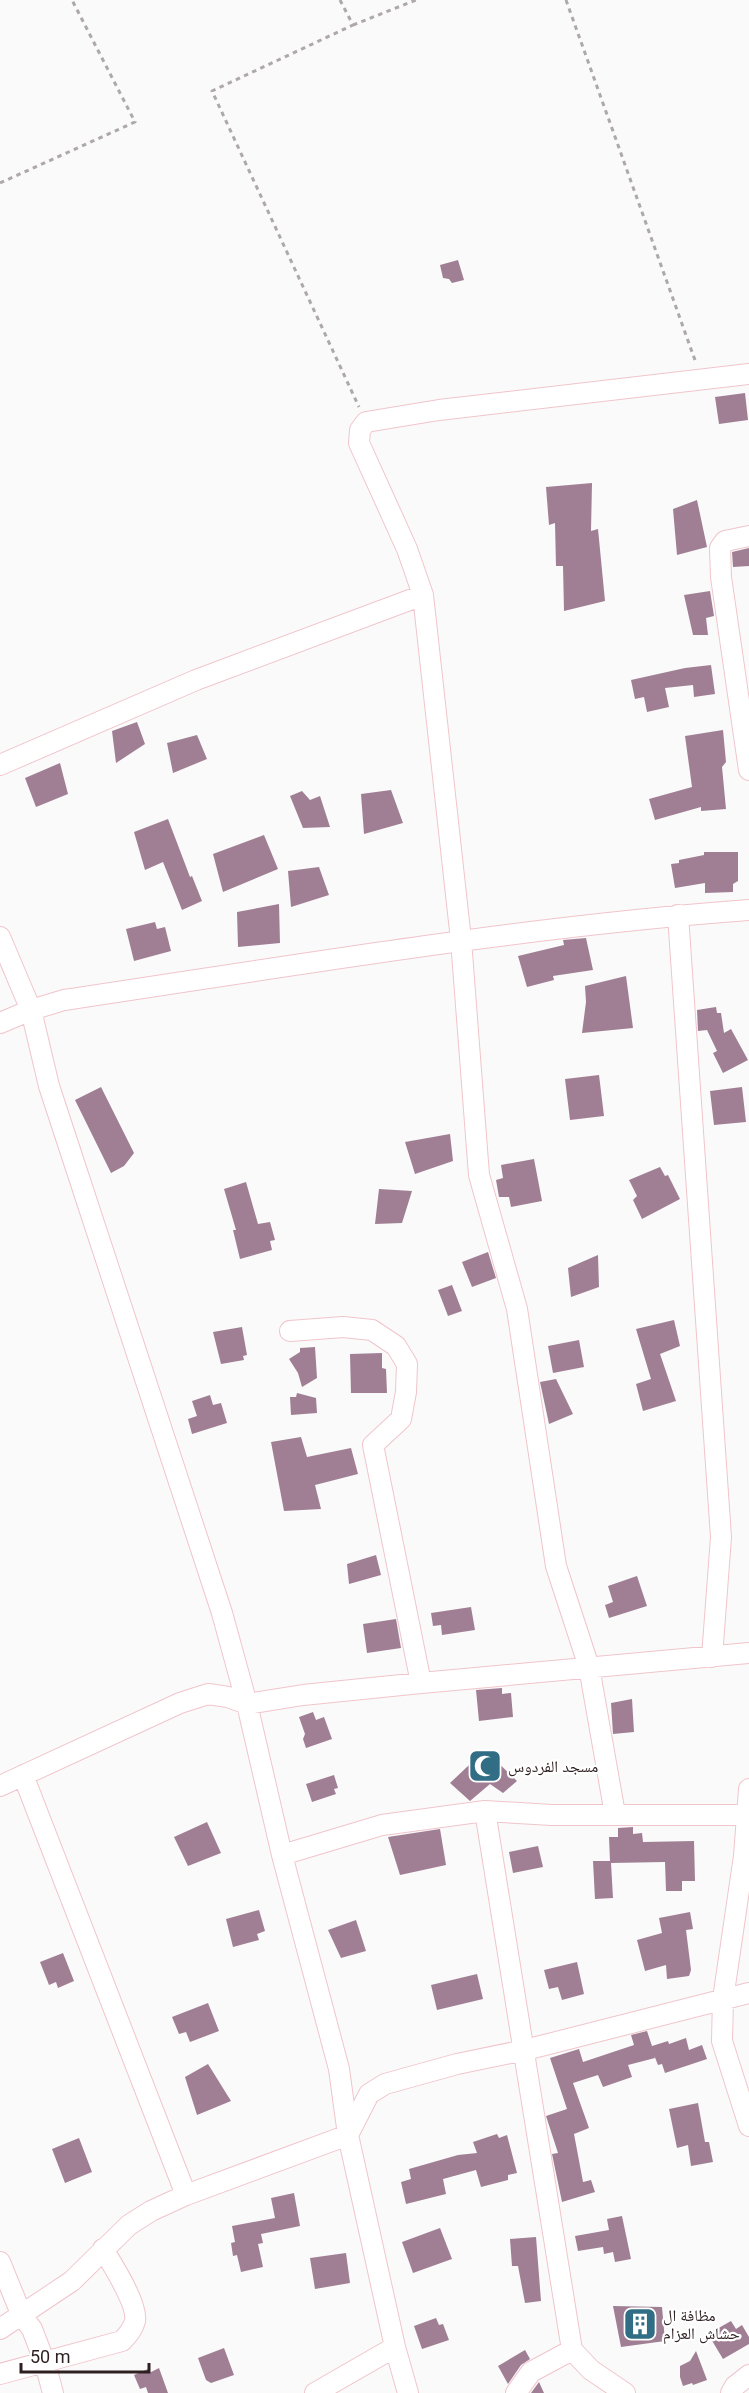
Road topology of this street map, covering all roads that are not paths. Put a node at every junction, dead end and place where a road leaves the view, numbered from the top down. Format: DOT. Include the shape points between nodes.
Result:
graph roads {
  1 [pos="749,374"];
  2 [pos="749,536"];
  3 [pos="423,595"];
  4 [pos="0,765"];
  5 [pos="749,770"];
  6 [pos="749,910"];
  7 [pos="678,915"];
  8 [pos="0,937"];
  9 [pos="461,940"];
  10 [pos="31,1010"];
  11 [pos="0,1023"];
  12 [pos="290,1331"];
  13 [pos="749,1653"];
  14 [pos="712,1657"];
  15 [pos="589,1667"];
  16 [pos="421,1683"];
  17 [pos="247,1704"];
  18 [pos="23,1775"];
  19 [pos="0,1786"];
  20 [pos="749,1789"];
  21 [pos="485,1811"];
  22 [pos="615,1814"];
  23 [pos="748,1815"];
  24 [pos="282,1855"];
  25 [pos="746,1856"];
  26 [pos="749,1993"];
  27 [pos="723,1999"];
  28 [pos="525,2050"];
  29 [pos="749,2126"];
  30 [pos="348,2135"];
  31 [pos="186,2194"];
  32 [pos="103,2249"];
  33 [pos="0,2262"];
  34 [pos="22,2316"];
  35 [pos="0,2329"];
  36 [pos="395,2347"];
  37 [pos="572,2350"];
  38 [pos="45,2363"];
  39 [pos="0,2374"];
  40 [pos="749,2374"];
  41 [pos="53,2393"];
  42 [pos="315,2393"];
  43 [pos="408,2393"];
  44 [pos="516,2393"];
  45 [pos="625,2393"];
  46 [pos="731,2393"];
  1 -- 3 [label="street" via="366,422 360,430 359,443 407,549"];
  2 -- 5 [label="street" via="725,541 720,548"];
  3 -- 4 [label="street" via="196,680"];
  3 -- 9 [label="street"];
  6 -- 7 [label="street"];
  7 -- 9 [label="street"];
  7 -- 14 [label="street" via="721,1537"];
  8 -- 10 [label="street"];
  9 -- 10 [label="street" via="64,1000"];
  9 -- 15 [label="street" via="480,1174 517,1309 556,1566"];
  10 -- 11 [label="street"];
  10 -- 17 [label="street" via="49,1086 222,1613"];
  12 -- 16 [label="street" via="343,1327 372,1330 396,1346 407,1364 401,1419 372,1445"];
  13 -- 14 [label="street"];
  14 -- 15 [label="street"];
  15 -- 16 [label="street"];
  15 -- 22 [label="street"];
  16 -- 17 [label="street"];
  17 -- 18 [label="street" via="208,1694"];
  17 -- 24 [label="street"];
  18 -- 19 [label="street"];
  18 -- 31 [label="street"];
  20 -- 23 [label="street"];
  21 -- 22 [label="street"];
  21 -- 24 [label="street" via="382,1825"];
  21 -- 28 [label="street"];
  22 -- 23 [label="street"];
  23 -- 25 [label="street"];
  24 -- 30 [label="street" via="339,2069"];
  25 -- 27 [label="street"];
  26 -- 27 [label="street"];
  27 -- 28 [label="street"];
  27 -- 29 [label="street" via="722,2041"];
  28 -- 30 [label="street" via="385,2084 369,2094"];
  28 -- 37 [label="street"];
  30 -- 31 [label="street"];
  30 -- 36 [label="street"];
  31 -- 32 [label="street" via="129,2225"];
  32 -- 34 [label="street" via="72,2281"];
  32 -- 38 [label="street" via="128,2293 136,2319 131,2330 122,2341"];
  33 -- 34 [label="street"];
  34 -- 35 [label="street"];
  34 -- 38 [label="street" via="32,2329"];
  36 -- 42 [label="street"];
  36 -- 43 [label="street"];
  37 -- 44 [label="street" via="531,2373"];
  37 -- 45 [label="street" via="591,2370"];
  38 -- 39 [label="street"];
  38 -- 41 [label="street"];
  40 -- 46 [label="street"];
}
